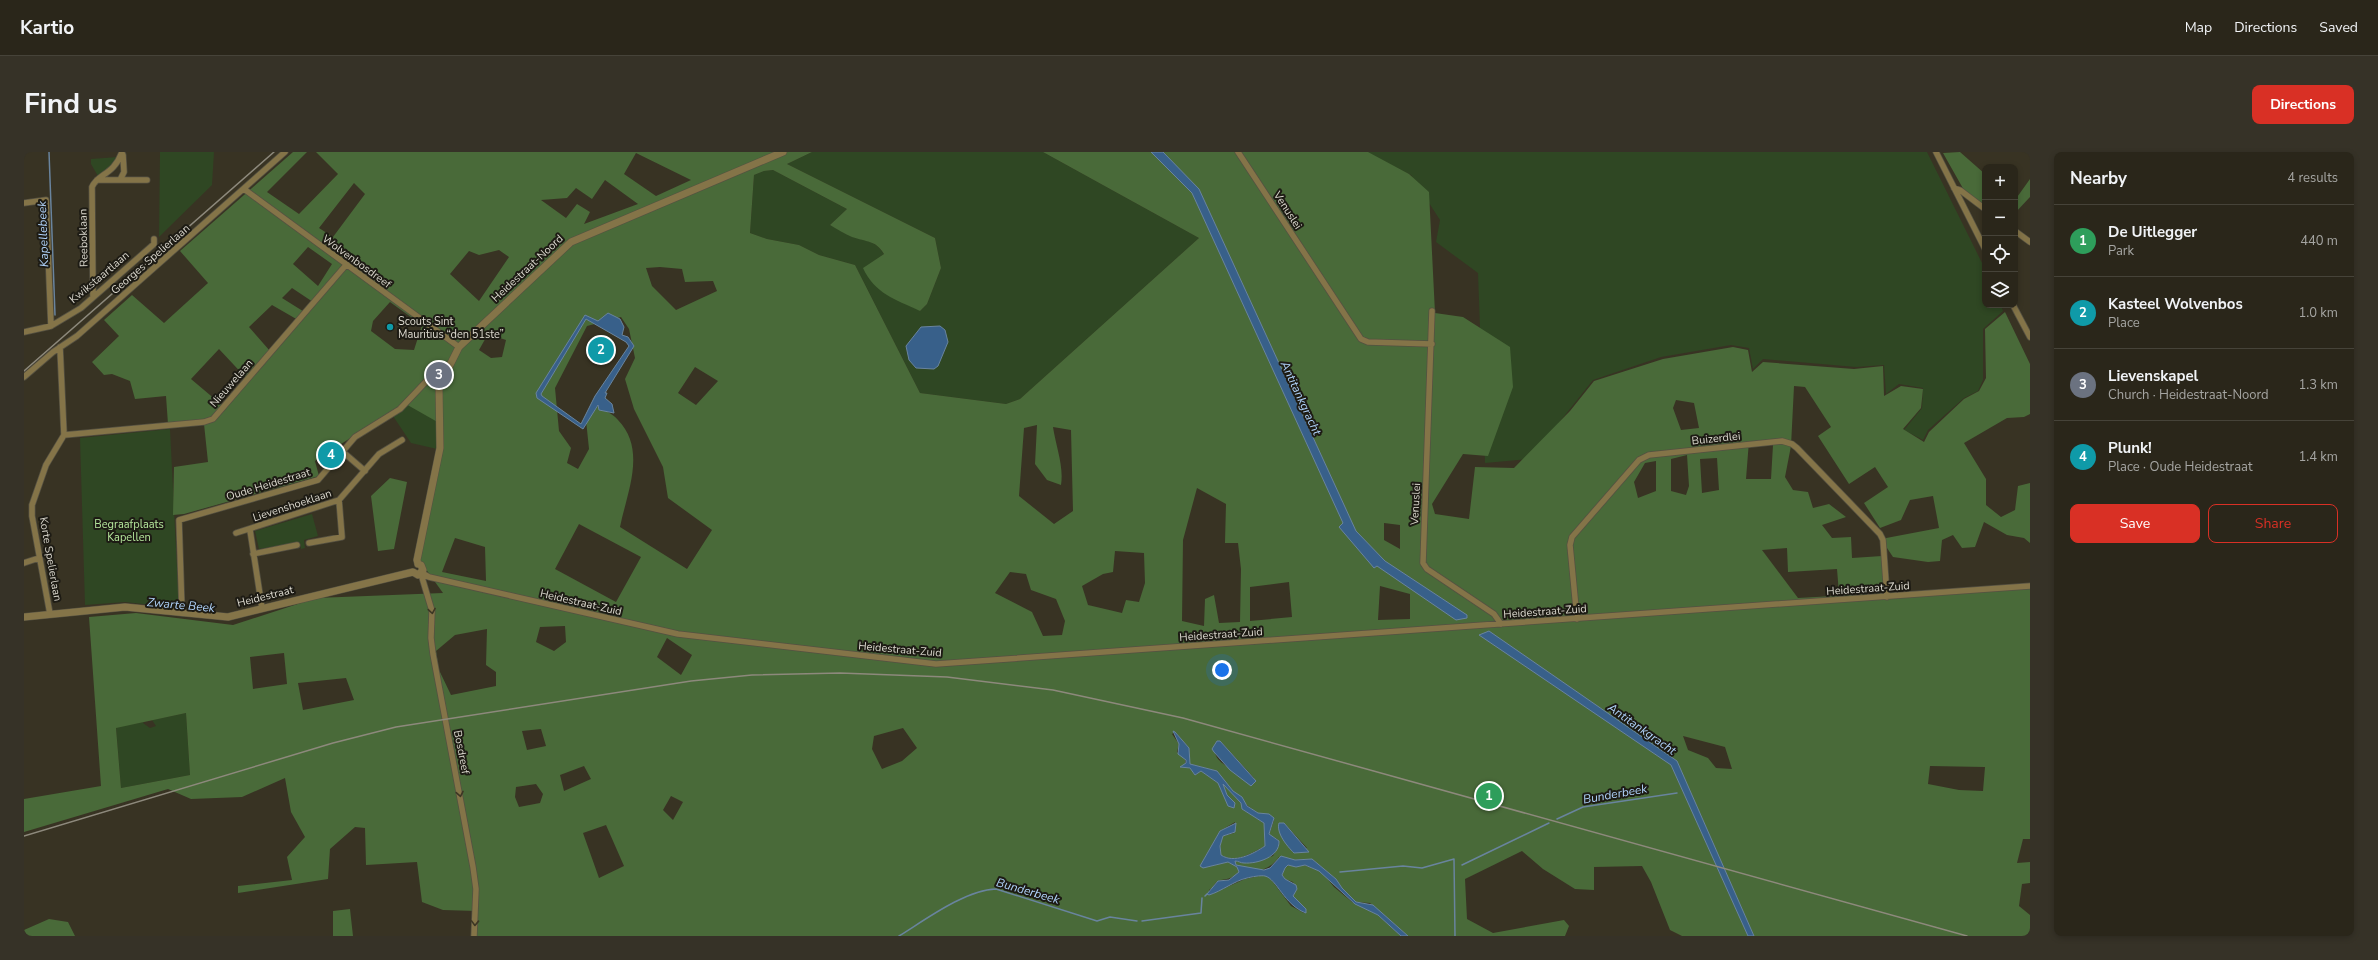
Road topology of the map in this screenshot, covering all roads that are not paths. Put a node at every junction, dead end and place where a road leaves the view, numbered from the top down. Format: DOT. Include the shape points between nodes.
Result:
graph roads {
  1 [pos="122,152"];
  2 [pos="285,152"];
  3 [pos="783,152"];
  4 [pos="1238,152"];
  5 [pos="1936,152"];
  6 [pos="97,180"];
  7 [pos="120,180"];
  8 [pos="147,180"];
  9 [pos="1954,188"];
  10 [pos="244,189"];
  11 [pos="24,203"];
  12 [pos="1982,207"];
  13 [pos="2018,233"];
  14 [pos="154,239"];
  15 [pos="2030,242"];
  16 [pos="1982,243"];
  17 [pos="346,265"];
  18 [pos="93,297"];
  19 [pos="2015,308"];
  20 [pos="1432,311"];
  21 [pos="51,326"];
  22 [pos="24,332"];
  23 [pos="2030,338"];
  24 [pos="1432,344"];
  25 [pos="60,347"];
  26 [pos="459,347"];
  27 [pos="438,369"];
  28 [pos="24,377"];
  29 [pos="64,434"];
  30 [pos="402,440"];
  31 [pos="343,452"];
  32 [pos="365,471"];
  33 [pos="340,500"];
  34 [pos="250,530"];
  35 [pos="236,533"];
  36 [pos="309,543"];
  37 [pos="297,545"];
  38 [pos="253,554"];
  39 [pos="39,558"];
  40 [pos="24,563"];
  41 [pos="418,564"];
  42 [pos="413,572"];
  43 [pos="422,574"];
  44 [pos="2030,586"];
  45 [pos="1887,597"];
  46 [pos="262,608"];
  47 [pos="182,613"];
  48 [pos="50,614"];
  49 [pos="24,617"];
  50 [pos="1576,619"];
  51 [pos="1501,624"];
  52 [pos="474,936"];
  1 -- 6 [label="street" via="112,170"];
  1 -- 7 [label="street" via="124,172"];
  2 -- 10 [label="street, Georges Spelierlaan"];
  3 -- 26 [label="street, Heidestraat-Noord" via="571,242"];
  4 -- 24 [label="street, Venuslei" via="1361,339 1368,342"];
  5 -- 9 [label="street"];
  6 -- 7 [label="street"];
  6 -- 18 [label="street, Reeboklaan" via="92,187"];
  7 -- 8 [label="street"];
  9 -- 12 [label="street"];
  9 -- 16 [label="street"];
  10 -- 17 [label="street, Wolvenbosdreef"];
  10 -- 25 [label="street, Georges Spelierlaan" via="77,336"];
  11 -- 21 [label="street" via="46,200"];
  13 -- 15 [label="street"];
  14 -- 18 [label="street, Kwikstaartlaan" via="154,244"];
  17 -- 26 [label="street, Wolvenbosdreef"];
  17 -- 29 [label="street, Nieuwelaan" via="213,418 189,423"];
  18 -- 21 [label="street, Kwikstaartlaan" via="81,308"];
  19 -- 23 [label="street"];
  20 -- 24 [label="street, Venuslei"];
  21 -- 22 [label="street, Kwikstaartlaan"];
  24 -- 51 [label="street, Venuslei" via="1423,563 1427,569 1494,614"];
  25 -- 28 [label="street, Georges Spelierlaan"];
  25 -- 29 [label="street"];
  26 -- 41 [label="street, Heidestraat-Noord" via="438,388 440,448"];
  27 -- 31 [label="street, Oude Heidestraat" via="400,409 355,437"];
  29 -- 39 [label="street, Korte Spelierlaan" via="46,465 32,504"];
  30 -- 32 [label="street, Lievenshoeklaan" via="379,454"];
  31 -- 32 [label="street"];
  31 -- 47 [label="street, Oude Heidestraat" via="318,480 179,520"];
  32 -- 33 [label="street, Lievenshoeklaan"];
  33 -- 34 [label="street, Lievenshoeklaan"];
  33 -- 36 [label="street" via="342,538"];
  34 -- 35 [label="street, Lievenshoeklaan"];
  34 -- 38 [label="street"];
  37 -- 38 [label="street"];
  38 -- 46 [label="street"];
  39 -- 40 [label="street"];
  39 -- 48 [label="street, Korte Spelierlaan"];
  41 -- 42 [label="street"];
  41 -- 43 [label="street" via="423,567"];
  42 -- 43 [label="street, Heidestraat"];
  42 -- 46 [label="street, Heidestraat"];
  43 -- 51 [label="street, Heidestraat-Zuid" via="678,634 936,664"];
  43 -- 52 [label="street, Bosdreef, one-way" via="432,611 432,648 473,867 476,889"];
  44 -- 45 [label="street, Heidestraat-Zuid"];
  45 -- 50 [label="street, Heidestraat-Zuid"];
  45 -- 50 [label="street, Buizerdlei" via="1883,540 1880,534 1797,448 1782,441 1649,455 1639,460 1572,537 1570,545"];
  46 -- 47 [label="street, Heidestraat" via="228,617"];
  47 -- 48 [label="street, Heidestraat" via="125,607"];
  48 -- 49 [label="street, Heidestraat"];
  50 -- 51 [label="street, Heidestraat-Zuid"];
}
